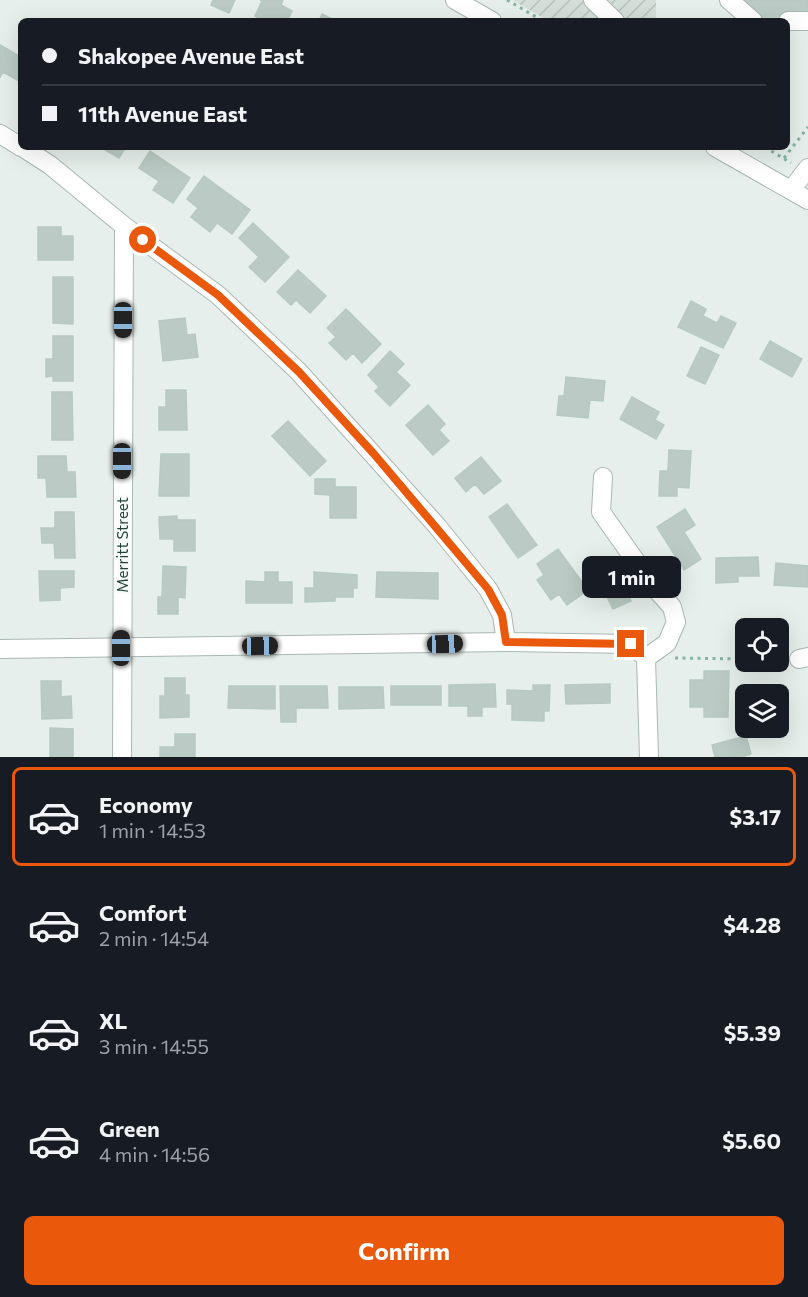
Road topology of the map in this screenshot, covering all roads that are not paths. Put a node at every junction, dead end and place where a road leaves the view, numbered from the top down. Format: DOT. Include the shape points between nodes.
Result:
graph roads {
  1 [pos="455,0"];
  2 [pos="593,0"];
  3 [pos="729,0"];
  4 [pos="487,18"];
  5 [pos="612,18"];
  6 [pos="750,18"];
  7 [pos="790,21"];
  8 [pos="808,21"];
  9 [pos="0,134"];
  10 [pos="18,145"];
  11 [pos="26,150"];
  12 [pos="720,150"];
  13 [pos="807,170"];
  14 [pos="791,190"];
  15 [pos="808,200"];
  16 [pos="124,226"];
  17 [pos="603,477"];
  18 [pos="506,642"];
  19 [pos="121,648"];
  20 [pos="0,649"];
  21 [pos="646,658"];
  22 [pos="122,757"];
  23 [pos="649,757"];
  1 -- 4 [label="street"];
  2 -- 5 [label="street"];
  3 -- 6 [label="street"];
  7 -- 8 [label="street"];
  9 -- 10 [label="street"];
  11 -- 16 [label="street"];
  12 -- 14 [label="street"];
  13 -- 14 [label="street"];
  14 -- 15 [label="street"];
  16 -- 18 [label="street" via="218,295 299,372 488,589 502,615"];
  16 -- 19 [label="street, Merritt Street"];
  17 -- 21 [label="street" via="602,512 672,607 676,622 667,643"];
  18 -- 19 [label="street"];
  18 -- 21 [label="street" via="631,644"];
  19 -- 20 [label="street"];
  19 -- 22 [label="street, Merritt Street"];
  21 -- 23 [label="street"];
}
